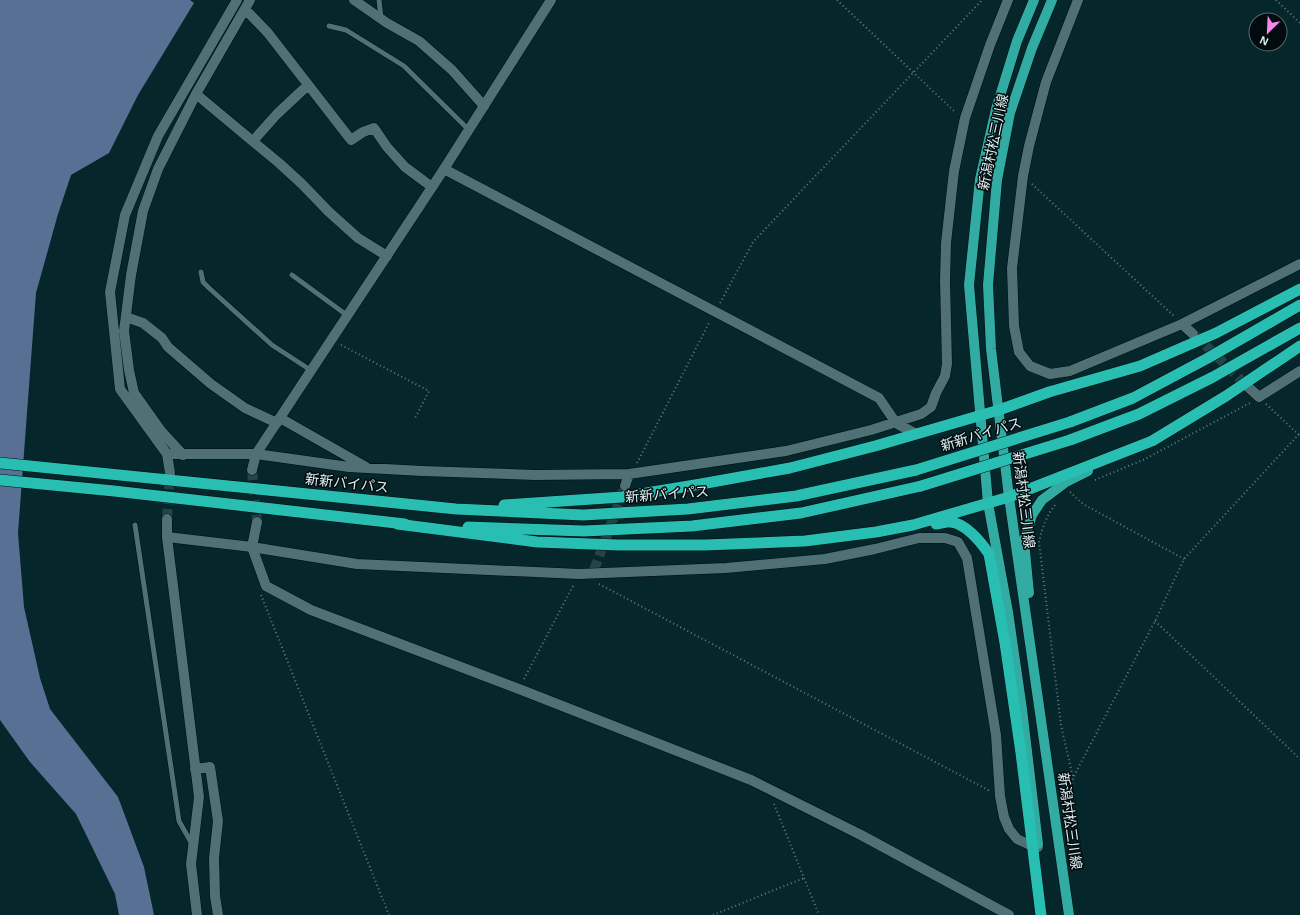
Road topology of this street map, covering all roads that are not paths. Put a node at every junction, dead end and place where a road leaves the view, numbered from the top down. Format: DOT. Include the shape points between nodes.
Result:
graph roads {
  1 [pos="237,0"];
  2 [pos="354,0"];
  3 [pos="379,0"];
  4 [pos="551,0"];
  5 [pos="1008,0"];
  6 [pos="1034,0"];
  7 [pos="1052,0"];
  8 [pos="1078,0"];
  9 [pos="248,4"];
  10 [pos="381,19"];
  11 [pos="329,26"];
  12 [pos="308,85"];
  13 [pos="196,94"];
  14 [pos="484,106"];
  15 [pos="469,130"];
  16 [pos="253,141"];
  17 [pos="444,169"];
  18 [pos="432,187"];
  19 [pos="387,256"];
  20 [pos="1300,264"];
  21 [pos="201,272"];
  22 [pos="292,275"];
  23 [pos="1300,289"];
  24 [pos="1300,305"];
  25 [pos="348,316"];
  26 [pos="126,317"];
  27 [pos="1182,324"];
  28 [pos="1300,328"];
  29 [pos="1193,334"];
  30 [pos="1300,346"];
  31 [pos="312,371"];
  32 [pos="1300,371"];
  33 [pos="1050,374"];
  34 [pos="1247,386"];
  35 [pos="1049,392"];
  36 [pos="999,410"];
  37 [pos="979,415"];
  38 [pos="279,420"];
  39 [pos="896,423"];
  40 [pos="916,434"];
  41 [pos="1129,450"];
  42 [pos="167,454"];
  43 [pos="256,454"];
  44 [pos="183,455"];
  45 [pos="0,463"];
  46 [pos="368,468"];
  47 [pos="252,470"];
  48 [pos="170,473"];
  49 [pos="629,474"];
  50 [pos="0,480"];
  51 [pos="625,486"];
  52 [pos="1009,497"];
  53 [pos="988,503"];
  54 [pos="456,509"];
  55 [pos="167,519"];
  56 [pos="257,522"];
  57 [pos="397,524"];
  58 [pos="135,525"];
  59 [pos="882,530"];
  60 [pos="916,534"];
  61 [pos="167,537"];
  62 [pos="252,547"];
  63 [pos="594,570"];
  64 [pos="579,574"];
  65 [pos="1030,646"];
  66 [pos="195,769"];
  67 [pos="1035,846"];
  68 [pos="193,847"];
  69 [pos="197,915"];
  70 [pos="218,915"];
  71 [pos="1008,915"];
  72 [pos="1041,915"];
  73 [pos="1046,915"];
  74 [pos="1069,915"];
  1 -- 42 [label="street" via="158,136 125,215 110,292 120,389"];
  2 -- 10 [label="street"];
  3 -- 10 [label="lane"];
  4 -- 14 [label="street"];
  5 -- 39 [label="street" via="965,118 954,171 946,243 945,376 930,407 921,414"];
  6 -- 37 [label="main road, 新潟村松三川線" via="1017,41 996,109 980,179 969,285"];
  7 -- 36 [label="main road, 新潟村松三川線" via="1010,112 997,180 988,285 990,348"];
  8 -- 33 [label="street" via="1046,82 1029,146 1012,268 1014,326 1019,352 1030,366"];
  9 -- 12 [label="street"];
  9 -- 13 [label="street"];
  10 -- 14 [label="street" via="419,41 452,70"];
  11 -- 15 [label="lane" via="346,30 404,66"];
  12 -- 16 [label="street"];
  12 -- 18 [label="street" via="351,140 374,128 405,167"];
  13 -- 16 [label="street"];
  13 -- 26 [label="street" via="158,169 143,211"];
  14 -- 15 [label="street"];
  15 -- 17 [label="street"];
  16 -- 19 [label="street" via="358,238"];
  17 -- 18 [label="street"];
  17 -- 39 [label="street" via="879,398"];
  18 -- 19 [label="street"];
  19 -- 25 [label="street"];
  20 -- 27 [label="street"];
  21 -- 31 [label="lane" via="203,282 208,288 254,330"];
  22 -- 25 [label="lane"];
  23 -- 35 [label="highway" via="1216,333 1140,366"];
  24 -- 54 [label="highway, 新新バイパス, bridge" via="1133,398 1070,422 916,470 796,496 688,509 583,515"];
  25 -- 31 [label="street"];
  26 -- 38 [label="street" via="143,323 211,384 245,408"];
  26 -- 44 [label="street" via="124,331 134,393 161,431"];
  27 -- 29 [label="street"];
  27 -- 33 [label="street" via="1070,371"];
  28 -- 57 [label="highway, bridge" via="1213,377 1139,414 1070,440 921,486 801,513 692,526 584,531"];
  30 -- 41 [label="highway" via="1226,396 1152,441"];
  31 -- 38 [label="street"];
  32 -- 34 [label="street" via="1259,398"];
  33 -- 35 [label="street"];
  35 -- 36 [label="highway"];
  36 -- 37 [label="highway"];
  36 -- 52 [label="main road, 新潟村松三川線"];
  37 -- 40 [label="highway"];
  37 -- 53 [label="main road, 新潟村松三川線"];
  38 -- 43 [label="street"];
  38 -- 46 [label="street"];
  39 -- 40 [label="street"];
  39 -- 49 [label="street" via="786,451"];
  40 -- 54 [label="highway" via="790,468 622,497"];
  41 -- 52 [label="highway"];
  41 -- 65 [label="main road" via="1066,482 1042,500 1032,515 1024,541 1035,633"];
  42 -- 44 [label="street"];
  42 -- 48 [label="street"];
  43 -- 44 [label="street"];
  43 -- 46 [label="street"];
  43 -- 47 [label="street"];
  45 -- 54 [label="highway, 新新バイパス"];
  46 -- 49 [label="street" via="536,475"];
  49 -- 51 [label="street"];
  50 -- 57 [label="highway"];
  52 -- 53 [label="highway"];
  52 -- 65 [label="main road, 新潟村松三川線"];
  53 -- 59 [label="highway" via="913,525"];
  53 -- 67 [label="main road, 新潟村松三川線" via="1022,709"];
  55 -- 61 [label="street"];
  56 -- 62 [label="street"];
  57 -- 59 [label="highway" via="537,542 618,545 805,541"];
  58 -- 68 [label="lane" via="179,821"];
  59 -- 60 [label="highway"];
  60 -- 64 [label="street" via="876,549 825,559 726,568"];
  60 -- 67 [label="street" via="958,542 967,558 996,735 1004,817 1017,839"];
  60 -- 67 [label="highway" via="950,521 972,532 982,542 988,554 1005,643"];
  61 -- 62 [label="street"];
  61 -- 66 [label="street"];
  62 -- 64 [label="street" via="357,564"];
  62 -- 71 [label="street" via="266,586 311,610 719,767 767,788 861,835"];
  63 -- 64 [label="street"];
  65 -- 74 [label="main road, 新潟村松三川線"];
  66 -- 68 [label="street" via="199,797"];
  66 -- 70 [label="street" via="210,767 218,821 214,858 214,896"];
  67 -- 72 [label="highway"];
  67 -- 73 [label="main road, 新潟村松三川線"];
  68 -- 69 [label="street" via="191,864"];
}
